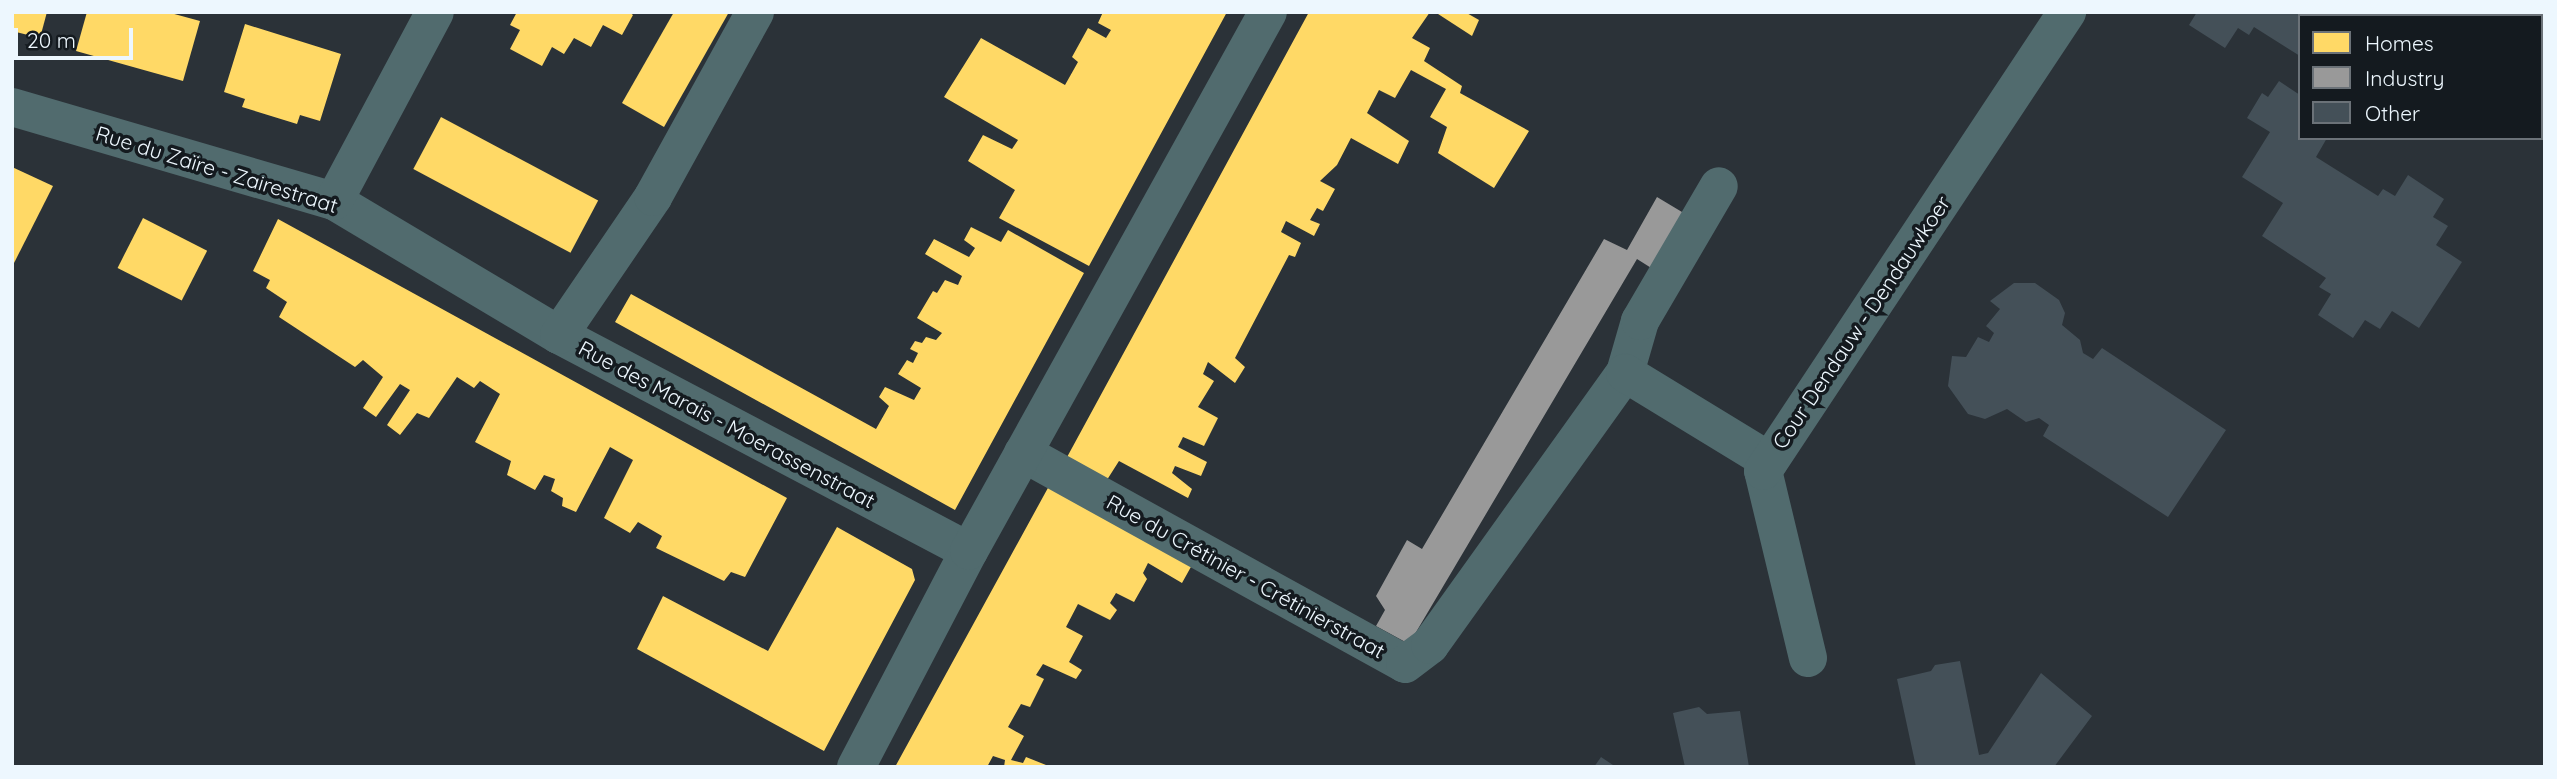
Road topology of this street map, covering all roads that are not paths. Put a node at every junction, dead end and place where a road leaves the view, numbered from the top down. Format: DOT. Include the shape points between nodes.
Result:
graph roads {
  1 [pos="435,12"];
  2 [pos="755,12"];
  3 [pos="1268,12"];
  4 [pos="2067,12"];
  5 [pos="12,107"];
  6 [pos="1719,186"];
  7 [pos="334,201"];
  8 [pos="559,335"];
  9 [pos="1625,373"];
  10 [pos="1023,453"];
  11 [pos="1769,461"];
  12 [pos="969,551"];
  13 [pos="1808,658"];
  14 [pos="856,767"];
  1 -- 7 [label="street"];
  2 -- 8 [label="street, Rue des Marais - Moerassenstraat" via="653,197"];
  3 -- 10 [label="street"];
  4 -- 11 [label="street, Cour Dendauw - Dendauwkoer"];
  5 -- 7 [label="street, Rue du Zaïre - Zairestraat"];
  6 -- 9 [label="street, Rue du Crétinier - Crétinierstraat" via="1640,321"];
  7 -- 8 [label="street, Rue du Zaïre - Zairestraat"];
  8 -- 12 [label="street, Rue des Marais - Moerassenstraat"];
  9 -- 10 [label="street, Rue du Crétinier - Crétinierstraat" via="1430,645 1405,664"];
  9 -- 11 [label="street"];
  10 -- 12 [label="street"];
  11 -- 13 [label="street, Cour Dendauw - Dendauwkoer" via="1763,471"];
  12 -- 14 [label="street"];
}
